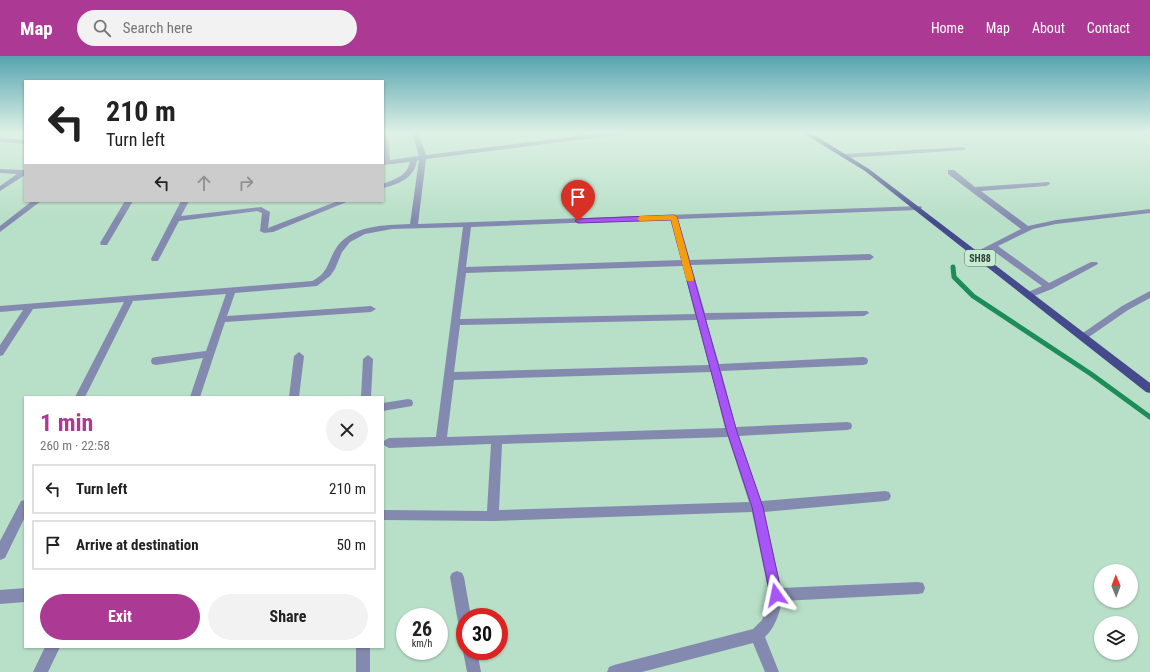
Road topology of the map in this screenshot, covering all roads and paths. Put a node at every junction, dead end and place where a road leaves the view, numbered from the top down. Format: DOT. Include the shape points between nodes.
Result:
graph roads {
  1 [pos="414,162"];
  2 [pos="423,162"];
  3 [pos="853,162"];
  4 [pos="0,171"];
  5 [pos="24,172"];
  6 [pos="951,172"];
  7 [pos="1046,184"];
  8 [pos="384,186"];
  9 [pos="0,189"];
  10 [pos="973,189"];
  11 [pos="36,202"];
  12 [pos="128,202"];
  13 [pos="184,202"];
  14 [pos="342,202"];
  15 [pos="918,208"];
  16 [pos="1150,211"];
  17 [pos="674,217"];
  18 [pos="176,219"];
  19 [pos="467,225"];
  20 [pos="414,227"];
  21 [pos="1027,229"];
  22 [pos="0,230"];
  23 [pos="104,243"];
  24 [pos="992,246"];
  25 [pos="976,254"];
  26 [pos="870,257"];
  27 [pos="155,259"];
  28 [pos="686,262"];
  29 [pos="1094,264"];
  30 [pos="462,270"];
  31 [pos="1049,287"];
  32 [pos="231,291"];
  33 [pos="1150,294"];
  34 [pos="1029,295"];
  35 [pos="130,299"];
  36 [pos="30,307"];
  37 [pos="0,309"];
  38 [pos="371,309"];
  39 [pos="864,313"];
  40 [pos="700,316"];
  41 [pos="222,319"];
  42 [pos="455,322"];
  43 [pos="1083,337"];
  44 [pos="0,353"];
  45 [pos="209,354"];
  46 [pos="298,356"];
  47 [pos="368,359"];
  48 [pos="156,361"];
  49 [pos="863,361"];
  50 [pos="714,368"];
  51 [pos="449,376"];
  52 [pos="1150,388"];
  53 [pos="81,396"];
  54 [pos="195,396"];
  55 [pos="294,396"];
  56 [pos="366,396"];
  57 [pos="408,403"];
  58 [pos="384,407"];
  59 [pos="847,426"];
  60 [pos="732,432"];
  61 [pos="497,439"];
  62 [pos="441,441"];
  63 [pos="389,443"];
  64 [pos="885,496"];
  65 [pos="24,507"];
  66 [pos="757,507"];
  67 [pos="384,515"];
  68 [pos="493,516"];
  69 [pos="0,554"];
  70 [pos="457,577"];
  71 [pos="918,588"];
  72 [pos="24,595"];
  73 [pos="775,595"];
  74 [pos="0,597"];
  75 [pos="463,608"];
  76 [pos="757,635"];
  77 [pos="52,648"];
  78 [pos="363,648"];
  79 [pos="472,660"];
  80 [pos="645,668"];
  81 [pos="40,672"];
  82 [pos="363,672"];
  83 [pos="474,672"];
  84 [pos="614,672"];
  85 [pos="772,672"];
  1 -- 8 [label="street" via="409,174"];
  2 -- 20 [label="street"];
  3 -- 15 [label="main road, SH88"];
  4 -- 5 [label="street"];
  5 -- 9 [label="street"];
  6 -- 10 [label="street"];
  7 -- 10 [label="street"];
  10 -- 21 [label="street"];
  11 -- 22 [label="street"];
  12 -- 23 [label="street"];
  13 -- 18 [label="street"];
  14 -- 18 [label="street" via="264,231 266,212 258,209"];
  15 -- 17 [label="street"];
  15 -- 25 [label="main road, SH88"];
  16 -- 21 [label="street" via="1056,222"];
  17 -- 19 [label="street"];
  17 -- 28 [label="street"];
  18 -- 27 [label="street"];
  19 -- 20 [label="street"];
  19 -- 30 [label="street"];
  20 -- 32 [label="street" via="392,227 360,233 340,248 330,272 314,284"];
  21 -- 24 [label="street"];
  24 -- 25 [label="street"];
  24 -- 31 [label="street"];
  25 -- 34 [label="main road, SH88"];
  26 -- 28 [label="street"];
  28 -- 30 [label="street"];
  28 -- 40 [label="street"];
  29 -- 31 [label="street"];
  30 -- 42 [label="street"];
  31 -- 34 [label="street"];
  32 -- 35 [label="street"];
  32 -- 41 [label="street"];
  33 -- 43 [label="street" via="1124,308"];
  34 -- 43 [label="main road, SH88"];
  35 -- 36 [label="street"];
  35 -- 53 [label="street"];
  36 -- 37 [label="street"];
  36 -- 44 [label="street"];
  38 -- 41 [label="street"];
  39 -- 40 [label="street"];
  40 -- 42 [label="street"];
  40 -- 50 [label="street"];
  41 -- 45 [label="street"];
  42 -- 51 [label="street"];
  43 -- 52 [label="main road, SH88"];
  45 -- 48 [label="street"];
  45 -- 54 [label="street"];
  46 -- 55 [label="street"];
  47 -- 56 [label="street"];
  49 -- 50 [label="street"];
  50 -- 51 [label="street"];
  50 -- 60 [label="street"];
  51 -- 62 [label="street"];
  57 -- 58 [label="street"];
  59 -- 60 [label="street"];
  60 -- 61 [label="street"];
  60 -- 66 [label="street"];
  61 -- 62 [label="street"];
  61 -- 68 [label="street"];
  62 -- 63 [label="street"];
  64 -- 66 [label="street"];
  65 -- 69 [label="street"];
  66 -- 68 [label="street"];
  66 -- 73 [label="street"];
  67 -- 68 [label="street"];
  70 -- 75 [label="street"];
  71 -- 73 [label="street"];
  72 -- 74 [label="street"];
  73 -- 76 [label="street" via="773,611 767,625"];
  76 -- 80 [label="street"];
  76 -- 85 [label="street"];
  77 -- 81 [label="street"];
  78 -- 82 [label="street"];
  79 -- 83 [label="street"];
  80 -- 84 [label="street"];
}
